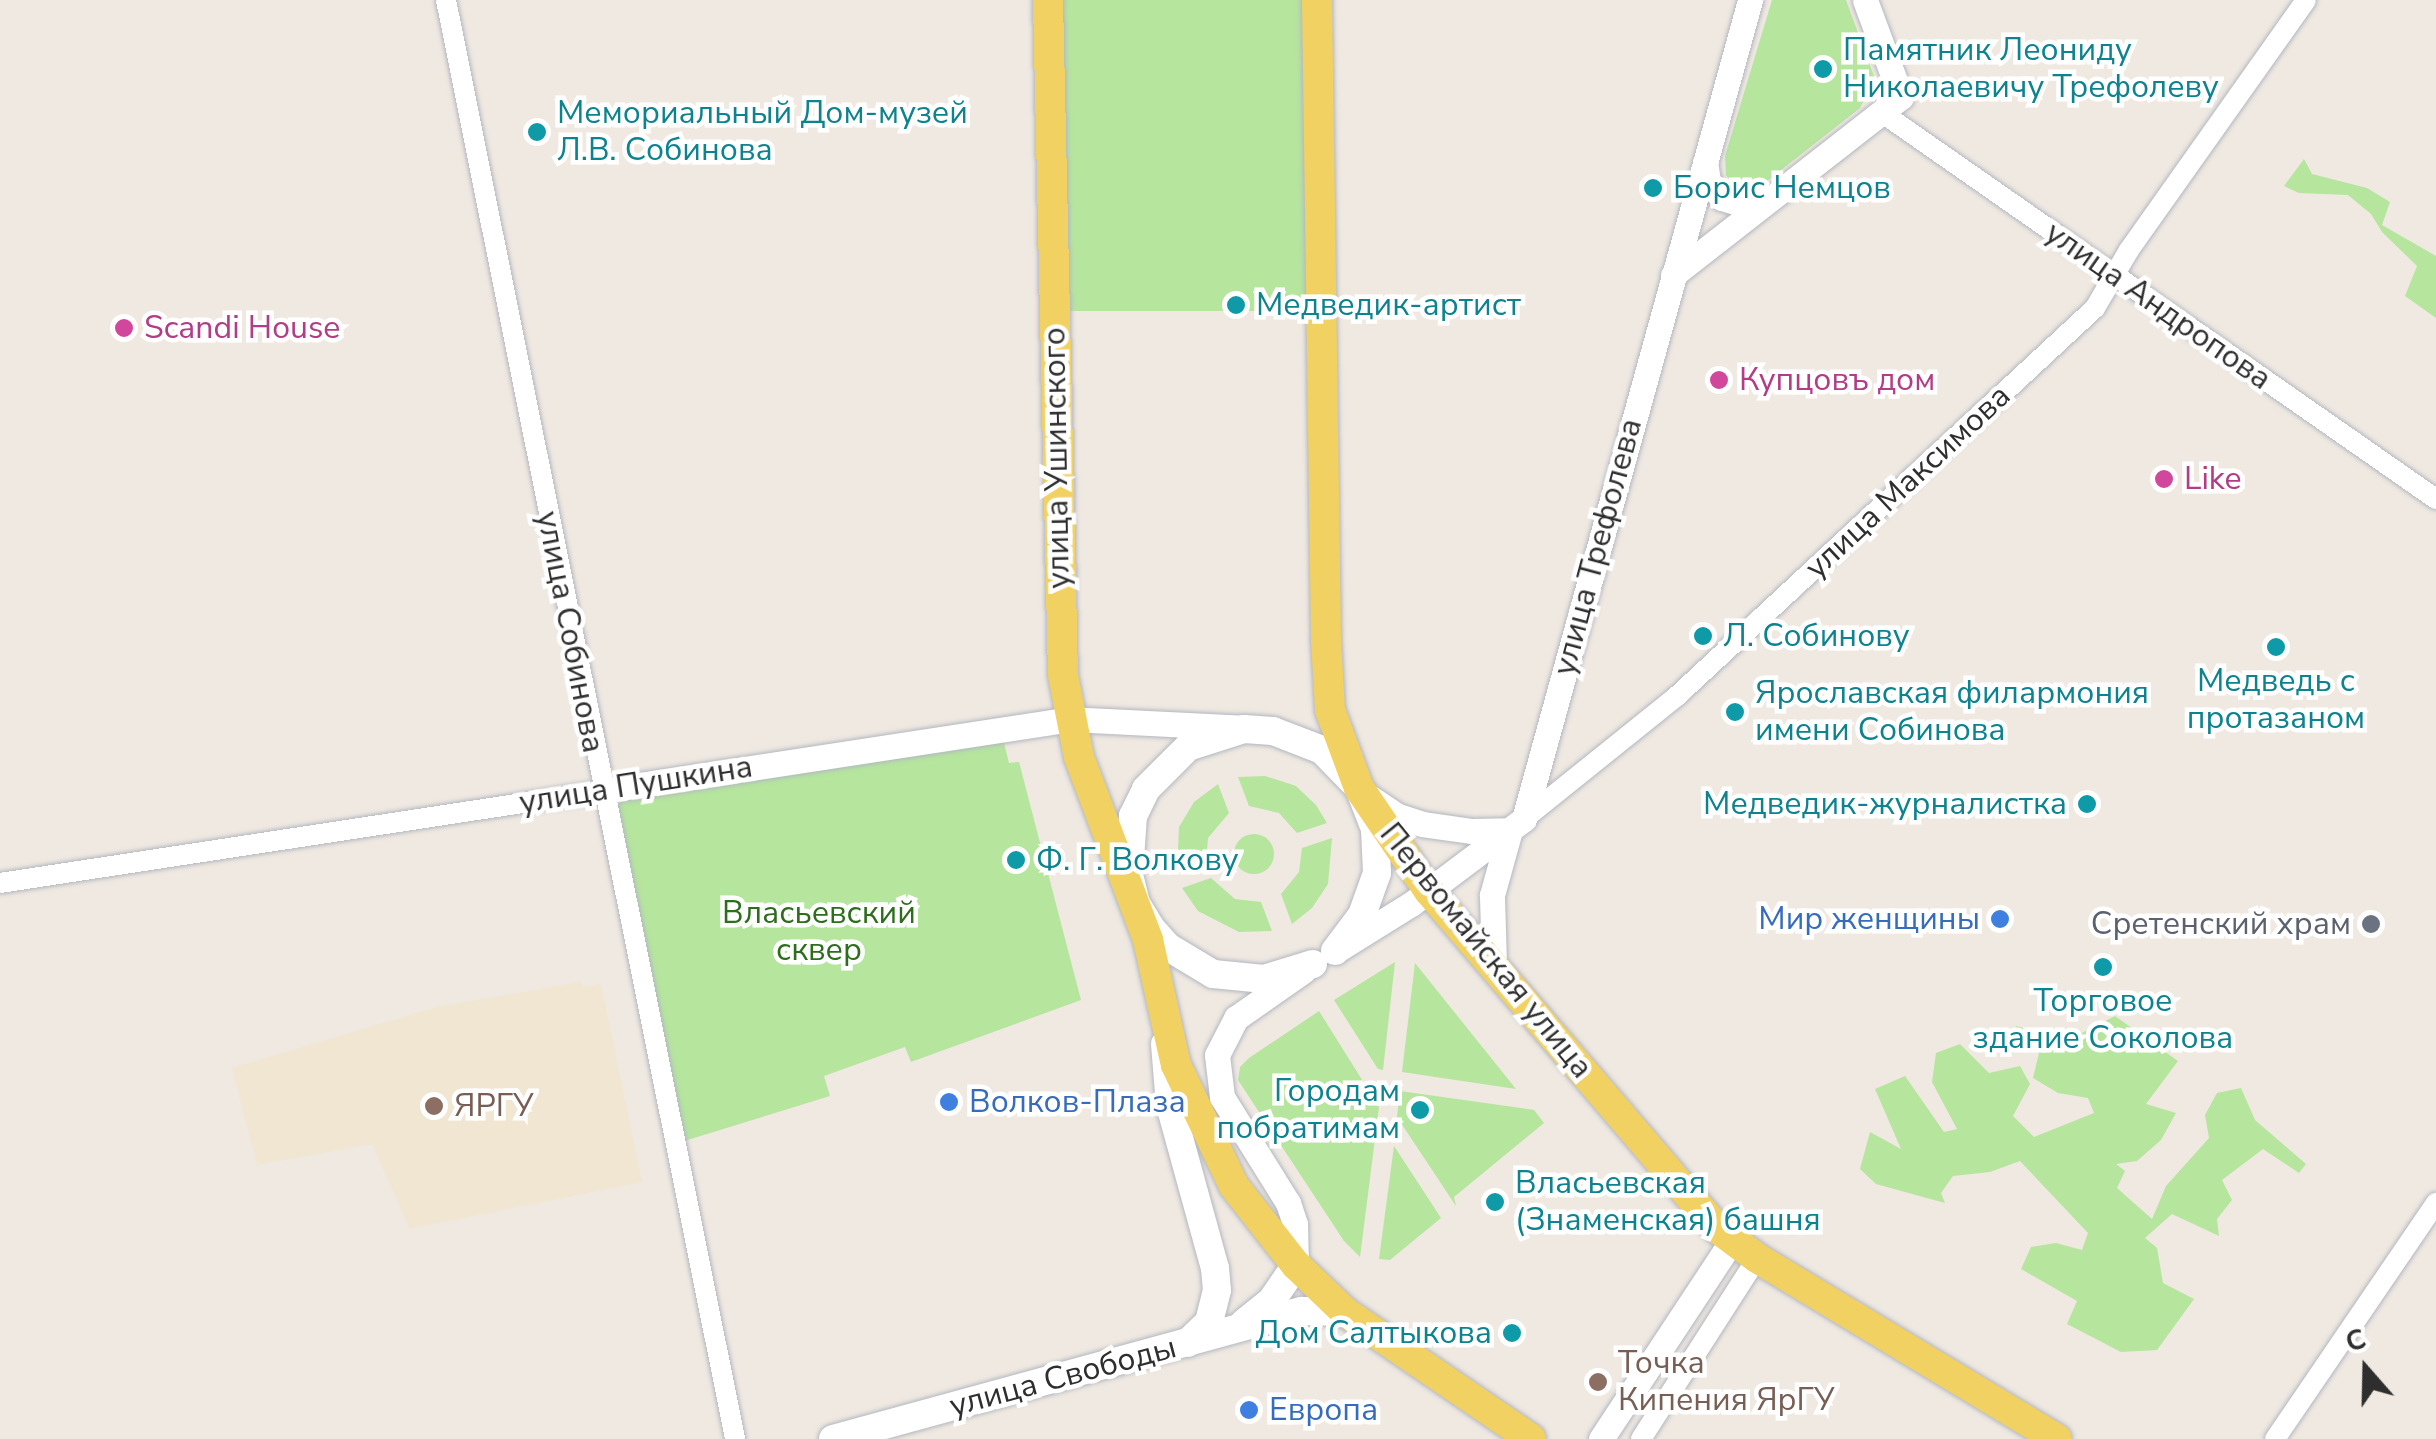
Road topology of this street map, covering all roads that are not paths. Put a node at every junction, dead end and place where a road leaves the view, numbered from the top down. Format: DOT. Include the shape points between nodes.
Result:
graph roads {
  1 [pos="446,0"];
  2 [pos="1048,0"];
  3 [pos="1317,0"];
  4 [pos="1750,0"];
  5 [pos="1865,0"];
  6 [pos="2306,0"];
  7 [pos="1891,105"];
  8 [pos="1705,157"];
  9 [pos="1772,197"];
  10 [pos="1673,275"];
  11 [pos="2114,276"];
  12 [pos="2436,499"];
  13 [pos="1070,719"];
  14 [pos="1274,731"];
  15 [pos="1359,788"];
  16 [pos="602,790"];
  17 [pos="1517,824"];
  18 [pos="0,883"];
  19 [pos="1429,890"];
  20 [pos="1136,902"];
  21 [pos="1324,958"];
  22 [pos="1494,964"];
  23 [pos="1166,1028"];
  24 [pos="2436,1203"];
  25 [pos="1732,1240"];
  26 [pos="1758,1258"];
  27 [pos="1296,1265"];
  28 [pos="1345,1312"];
  29 [pos="1234,1330"];
  30 [pos="1186,1344"];
  31 [pos="735,1439"];
  32 [pos="833,1439"];
  33 [pos="1530,1439"];
  34 [pos="1601,1439"];
  35 [pos="1641,1439"];
  36 [pos="2058,1439"];
  37 [pos="2275,1439"];
  1 -- 16 [label="street, улица Собинова"];
  2 -- 13 [label="main road, улица Ушинского" via="1060,624"];
  3 -- 15 [label="main road, Первомайская улица" via="1326,640 1330,710"];
  4 -- 8 [label="street, улица Трефолева"];
  5 -- 7 [label="street"];
  6 -- 11 [label="street, улица Максимова"];
  7 -- 9 [label="street"];
  7 -- 11 [label="street, улица Андропова" via="1917,137"];
  8 -- 9 [label="street" via="1708,180 1722,198 1745,205"];
  8 -- 10 [label="street, улица Трефолева"];
  9 -- 10 [label="street"];
  10 -- 17 [label="street, улица Трефолева"];
  11 -- 12 [label="street, улица Андропова"];
  11 -- 17 [label="street, улица Максимова" via="2095,308 1677,696"];
  13 -- 14 [label="street, улица Пушкина"];
  13 -- 16 [label="street, улица Пушкина"];
  13 -- 20 [label="main road, улица Ушинского"];
  14 -- 15 [label="main road" via="1322,750"];
  14 -- 20 [label="main road" via="1244,730 1188,747 1146,789 1128,844"];
  15 -- 17 [label="street" via="1378,805 1422,824 1471,831"];
  15 -- 19 [label="main road, Первомайская улица"];
  15 -- 21 [label="main road" via="1375,829 1376,874 1362,916"];
  16 -- 18 [label="street, улица Пушкина"];
  16 -- 31 [label="street, улица Собинова"];
  17 -- 19 [label="street, улица Максимова"];
  17 -- 22 [label="street, улица Трефолева" via="1492,894"];
  19 -- 21 [label="street, улица Максимова"];
  19 -- 22 [label="main road, Первомайская улица"];
  20 -- 21 [label="main road" via="1168,948 1212,974 1264,980"];
  20 -- 23 [label="main road, улица Ушинского"];
  21 -- 27 [label="street, улица Максимова" via="1236,1018 1217,1055 1222,1097 1288,1203"];
  22 -- 25 [label="main road, Первомайская улица"];
  23 -- 27 [label="main road, улица Ушинского" via="1190,1101 1234,1186"];
  23 -- 30 [label="main road" via="1170,1105 1215,1268 1209,1322"];
  24 -- 37 [label="street"];
  25 -- 26 [label="main road, Первомайская улица"];
  25 -- 34 [label="street"];
  26 -- 35 [label="street"];
  26 -- 36 [label="main road, Первомайская улица"];
  27 -- 28 [label="main road, улица Ушинского"];
  27 -- 29 [label="main road, улица Свободы" via="1272,1300"];
  28 -- 29 [label="main road, улица Свободы" via="1302,1312"];
  28 -- 33 [label="main road, улица Ушинского"];
  29 -- 30 [label="main road, улица Свободы"];
  30 -- 32 [label="main road, улица Свободы"];
}
